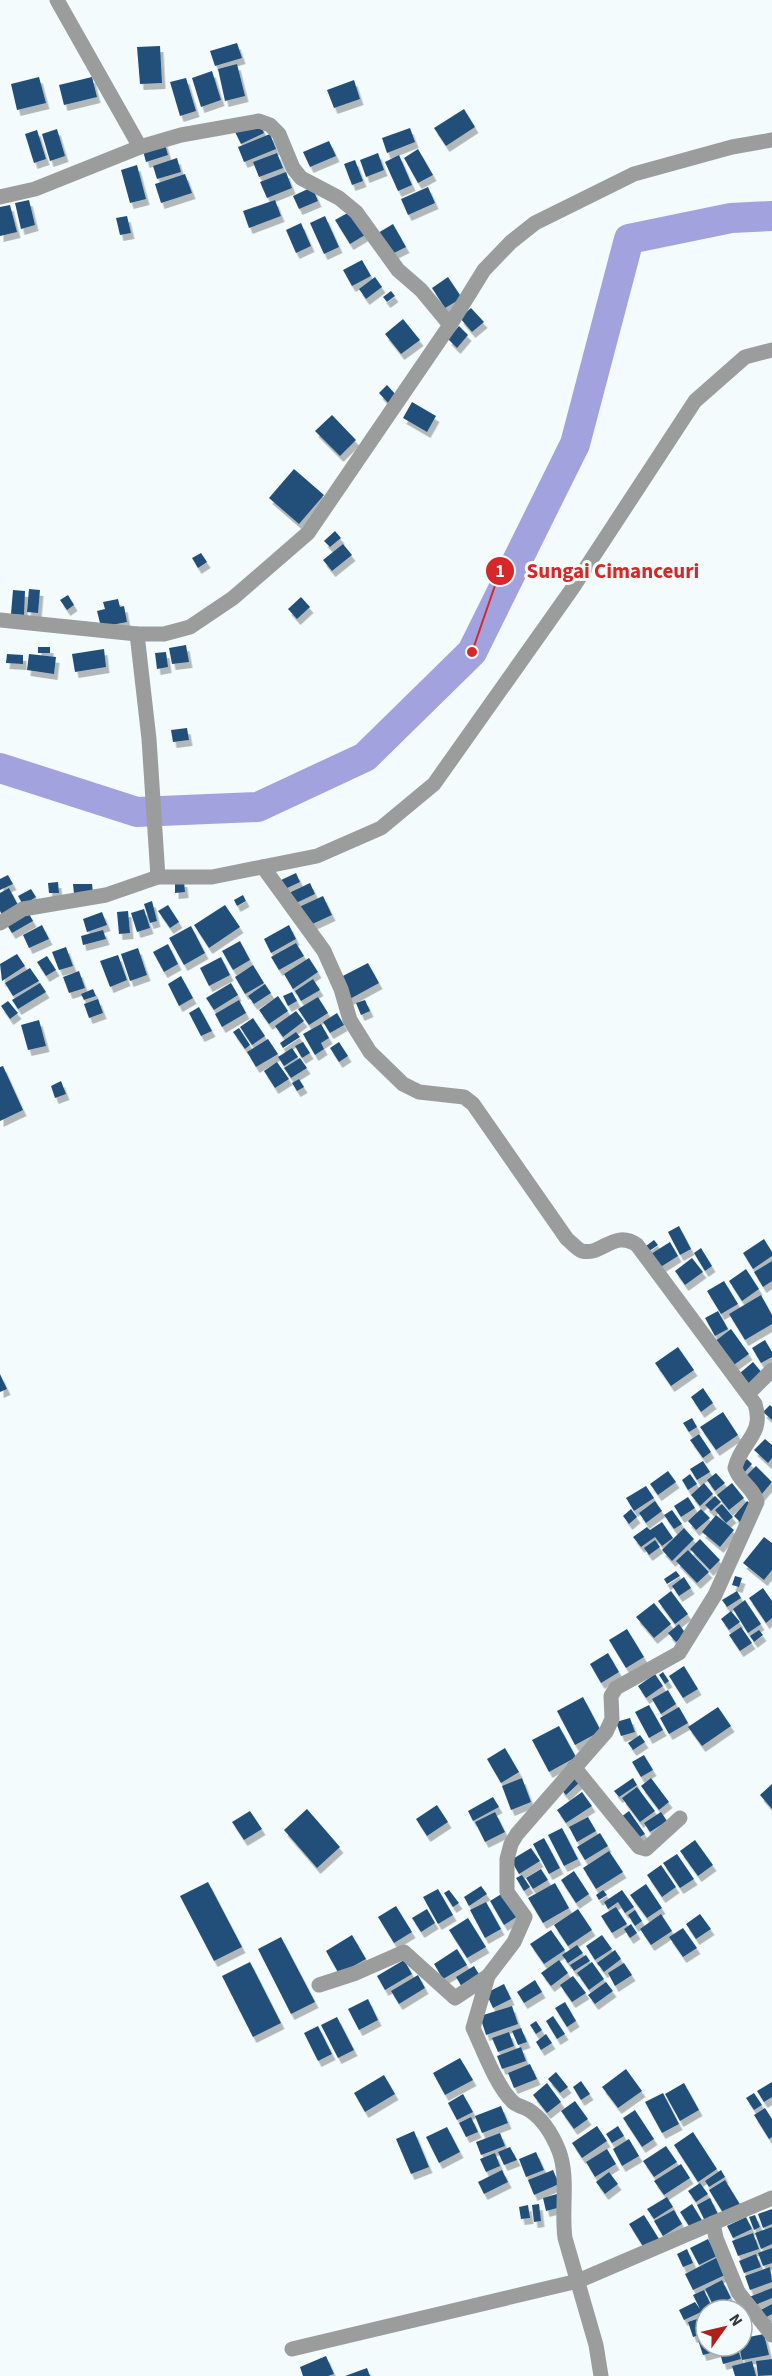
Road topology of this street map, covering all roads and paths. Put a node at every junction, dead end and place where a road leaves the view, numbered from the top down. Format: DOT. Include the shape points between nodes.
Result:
graph roads {
  1 [pos="57,0"];
  2 [pos="772,140"];
  3 [pos="140,147"];
  4 [pos="0,197"];
  5 [pos="450,326"];
  6 [pos="772,350"];
  7 [pos="0,620"];
  8 [pos="137,634"];
  9 [pos="263,867"];
  10 [pos="157,870"];
  11 [pos="0,923"];
  12 [pos="772,1370"];
  13 [pos="748,1394"];
  14 [pos="574,1767"];
  15 [pos="680,1818"];
  16 [pos="488,1976"];
  17 [pos="319,1986"];
  18 [pos="772,2198"];
  19 [pos="714,2223"];
  20 [pos="578,2281"];
  21 [pos="772,2335"];
  22 [pos="292,2349"];
  23 [pos="601,2376"];
  1 -- 3 [label="street"];
  2 -- 5 [label="street" via="634,174 535,223 484,270"];
  3 -- 4 [label="street" via="35,189"];
  3 -- 5 [label="street" via="259,121 270,125 279,134 301,178 356,212 398,270 421,290"];
  5 -- 8 [label="street" via="308,533 233,598 189,627 164,634"];
  6 -- 9 [label="street" via="745,357 695,401 572,589 434,784 381,828 317,856"];
  7 -- 8 [label="street"];
  8 -- 10 [label="street" via="149,739"];
  9 -- 10 [label="street" via="212,877"];
  9 -- 13 [label="street" via="324,951 350,1020 370,1052 403,1084 419,1092 464,1097 473,1104 576,1247 590,1251 621,1239 637,1245"];
  10 -- 11 [label="street" via="106,895 23,909"];
  12 -- 13 [label="street"];
  13 -- 14 [label="street" via="755,1404 758,1425 735,1468 757,1502 716,1595 679,1653 616,1688 611,1696 612,1719 606,1732"];
  14 -- 15 [label="street" via="639,1847 645,1849"];
  14 -- 16 [label="street" via="511,1844 507,1892 525,1917 514,1942"];
  16 -- 17 [label="street" via="455,1998 404,1952"];
  16 -- 20 [label="street" via="473,2028 500,2084 513,2102 531,2111 545,2125 559,2153 565,2200 562,2221"];
  18 -- 19 [label="street"];
  19 -- 20 [label="street"];
  19 -- 21 [label="street" via="716,2238 738,2292"];
  20 -- 22 [label="street"];
  20 -- 23 [label="street"];
}
